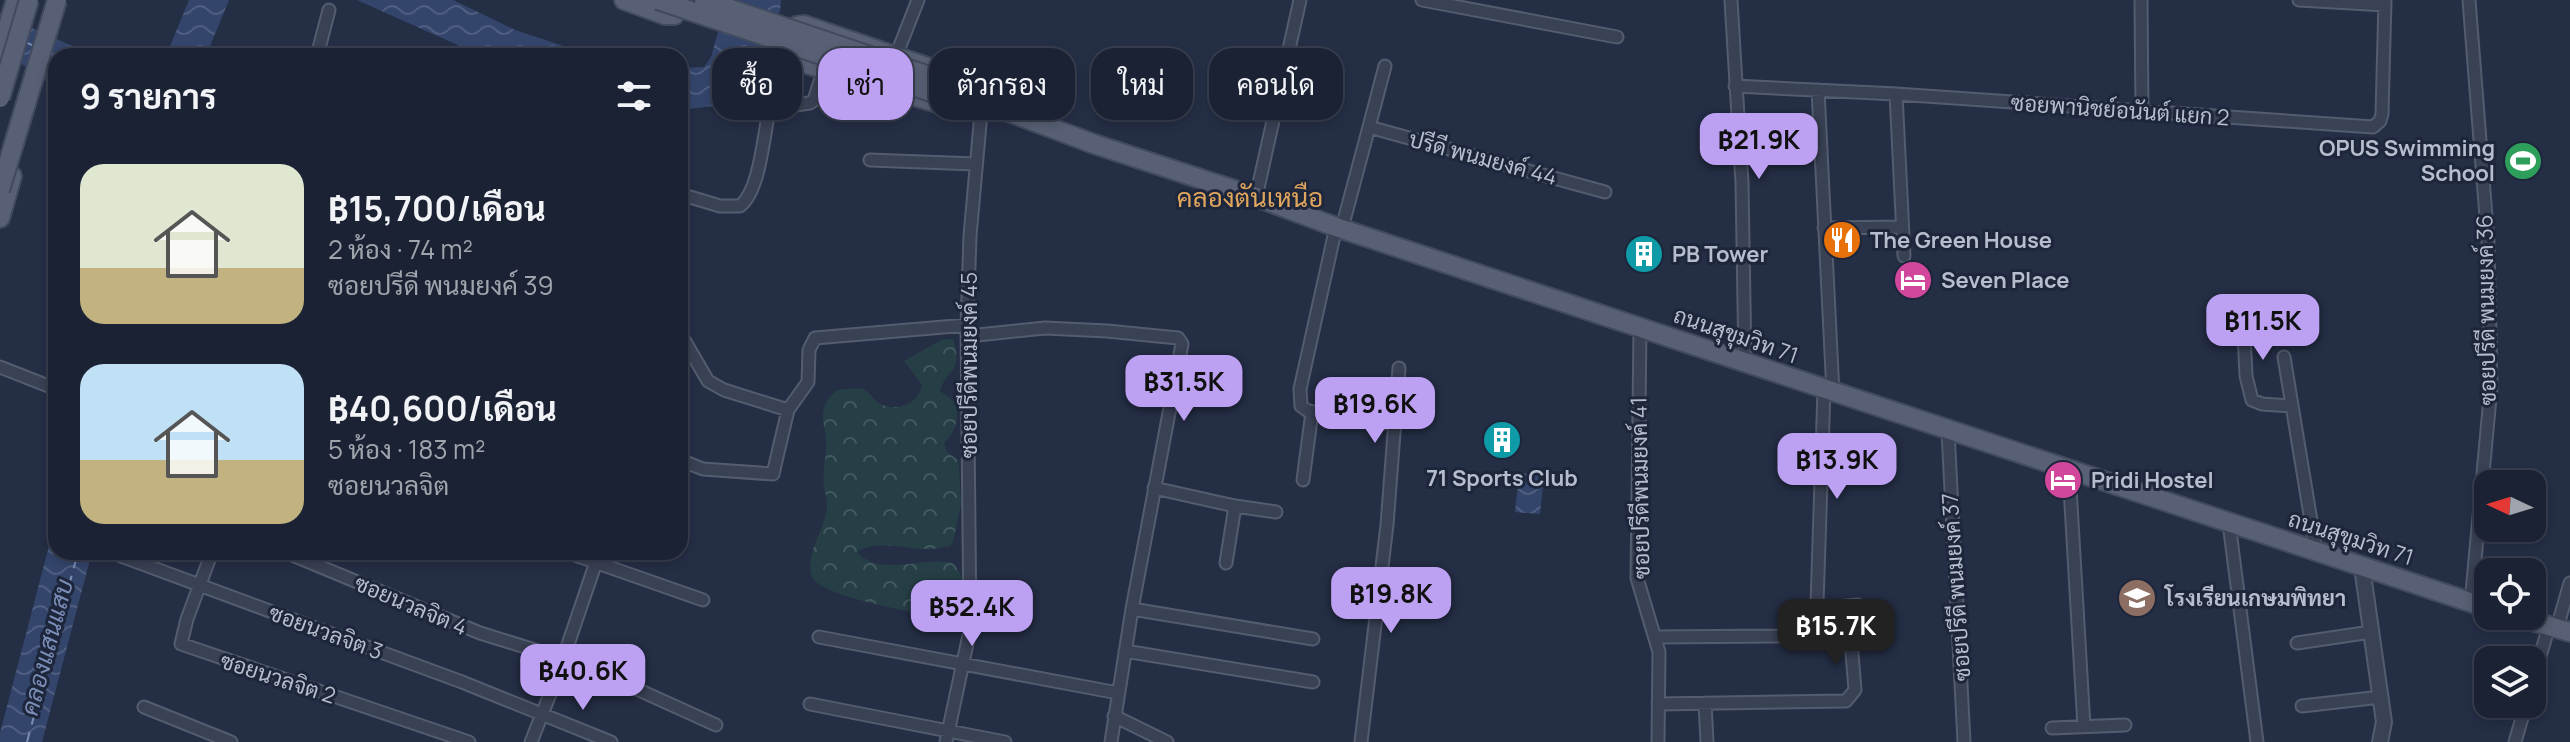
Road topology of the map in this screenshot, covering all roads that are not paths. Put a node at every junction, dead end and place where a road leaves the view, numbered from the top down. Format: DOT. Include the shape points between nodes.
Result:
graph roads {
  1 [pos="16,0"];
  2 [pos="46,0"];
  3 [pos="57,0"];
  4 [pos="624,0"];
  5 [pos="658,0"];
  6 [pos="683,0"];
  7 [pos="704,0"];
  8 [pos="918,0"];
  9 [pos="1300,0"];
  10 [pos="1422,0"];
  11 [pos="1731,0"];
  12 [pos="2141,0"];
  13 [pos="2299,0"];
  14 [pos="2469,0"];
  15 [pos="2385,2"];
  16 [pos="33,6"];
  17 [pos="329,10"];
  18 [pos="1617,37"];
  19 [pos="319,48"];
  20 [pos="872,48"];
  21 [pos="899,48"];
  22 [pos="0,52"];
  23 [pos="1385,66"];
  24 [pos="818,67"];
  25 [pos="929,83"];
  26 [pos="929,84"];
  27 [pos="0,86"];
  28 [pos="1735,86"];
  29 [pos="818,88"];
  30 [pos="1818,90"];
  31 [pos="1896,94"];
  32 [pos="0,98"];
  33 [pos="2142,111"];
  34 [pos="976,120"];
  35 [pos="1030,120"];
  36 [pos="1369,127"];
  37 [pos="0,154"];
  38 [pos="870,160"];
  39 [pos="975,164"];
  40 [pos="0,190"];
  41 [pos="1605,192"];
  42 [pos="688,196"];
  43 [pos="1256,197"];
  44 [pos="0,218"];
  45 [pos="1339,227"];
  46 [pos="1902,227"];
  47 [pos="1824,228"];
  48 [pos="1904,256"];
  49 [pos="2243,312"];
  50 [pos="1640,328"];
  51 [pos="968,330"];
  52 [pos="688,347"];
  53 [pos="2284,357"];
  54 [pos="1745,363"];
  55 [pos="0,367"];
  56 [pos="1399,368"];
  57 [pos="48,386"];
  58 [pos="1829,392"];
  59 [pos="2292,406"];
  60 [pos="788,410"];
  61 [pos="1312,412"];
  62 [pos="1394,424"];
  63 [pos="1948,432"];
  64 [pos="688,463"];
  65 [pos="2069,470"];
  66 [pos="1303,480"];
  67 [pos="1154,488"];
  68 [pos="1235,506"];
  69 [pos="1276,512"];
  70 [pos="2229,523"];
  71 [pos="2316,551"];
  72 [pos="2482,558"];
  73 [pos="131,560"];
  74 [pos="209,560"];
  75 [pos="304,560"];
  76 [pos="590,560"];
  77 [pos="596,562"];
  78 [pos="1226,563"];
  79 [pos="2362,567"];
  80 [pos="2570,583"];
  81 [pos="198,585"];
  82 [pos="703,600"];
  83 [pos="2474,604"];
  84 [pos="1858,605"];
  85 [pos="1132,609"];
  86 [pos="2558,629"];
  87 [pos="2371,632"];
  88 [pos="819,637"];
  89 [pos="1655,637"];
  90 [pos="1313,639"];
  91 [pos="2297,643"];
  92 [pos="1125,651"];
  93 [pos="2546,654"];
  94 [pos="563,659"];
  95 [pos="963,664"];
  96 [pos="1313,682"];
  97 [pos="1118,693"];
  98 [pos="2381,697"];
  99 [pos="1705,703"];
  100 [pos="810,704"];
  101 [pos="1658,704"];
  102 [pos="2302,706"];
  103 [pos="144,707"];
  104 [pos="542,714"];
  105 [pos="1114,716"];
  106 [pos="2522,718"];
  107 [pos="716,725"];
  108 [pos="2125,725"];
  109 [pos="2084,727"];
  110 [pos="2052,728"];
  111 [pos="947,736"];
  112 [pos="231,742"];
  113 [pos="469,742"];
  114 [pos="531,742"];
  115 [pos="611,742"];
  116 [pos="1005,742"];
  117 [pos="1111,742"];
  118 [pos="1167,742"];
  119 [pos="1361,742"];
  120 [pos="1658,742"];
  121 [pos="1707,742"];
  122 [pos="1964,742"];
  123 [pos="2257,742"];
  124 [pos="2380,742"];
  125 [pos="2515,742"];
  1 -- 22 [label="main road"];
  2 -- 37 [label="main road"];
  3 -- 40 [label="main road, bridge"];
  4 -- 6 [label="main road" via="674,15"];
  5 -- 26 [label="main road, ถนนสุขุมวิท 71, bridge"];
  7 -- 25 [label="main road, ถนนสุขุมวิท 71, bridge"];
  8 -- 21 [label="street"];
  9 -- 43 [label="street"];
  10 -- 18 [label="street"];
  11 -- 28 [label="street"];
  12 -- 33 [label="street"];
  13 -- 15 [label="street"];
  14 -- 72 [label="street, ซอยปรีดี พนมยงค์ 36" via="2488,242 2491,387"];
  15 -- 33 [label="street, ซอยพานิชย์อนันต์ แยก 2" via="2378,125"];
  16 -- 32 [label="main road, bridge"];
  17 -- 19 [label="street"];
  20 -- 24 [label="main road" via="797,26 789,55"];
  23 -- 36 [label="street"];
  27 -- 44 [label="main road" via="17,90 31,112"];
  28 -- 30 [label="street, ซอยพานิชย์อนันต์ แยก 2"];
  28 -- 54 [label="street"];
  29 -- 42 [label="street" via="810,103 769,112 752,190 744,203 720,206"];
  30 -- 31 [label="street, ซอยพานิชย์อนันต์ แยก 2"];
  30 -- 47 [label="street"];
  31 -- 33 [label="street, ซอยพานิชย์อนันต์ แยก 2"];
  31 -- 46 [label="street"];
  34 -- 39 [label="street, ซอยปรีดีพนมยงค์ 45"];
  35 -- 43 [label="main road, ถนนสุขุมวิท 71"];
  36 -- 41 [label="street, ปรีดี พนมยงค์ 44"];
  36 -- 45 [label="street"];
  38 -- 39 [label="street"];
  39 -- 51 [label="street, ซอยปรีดีพนมยงค์ 45"];
  43 -- 45 [label="main road, ถนนสุขุมวิท 71"];
  45 -- 50 [label="main road, ถนนสุขุมวิท 71"];
  45 -- 61 [label="street" via="1300,389 1301,406"];
  46 -- 47 [label="street"];
  46 -- 48 [label="street"];
  47 -- 58 [label="street"];
  49 -- 59 [label="street" via="2252,400"];
  50 -- 54 [label="main road, ถนนสุขุมวิท 71"];
  50 -- 89 [label="street, ซอยปรีดีพนมยงค์ 41" via="1637,578"];
  51 -- 60 [label="street" via="815,338 809,350 808,382"];
  51 -- 67 [label="street" via="1045,328 1179,339"];
  51 -- 95 [label="street, ซอยปรีดีพนมยงค์ 45" via="970,630"];
  52 -- 60 [label="street" via="708,381"];
  53 -- 59 [label="street"];
  54 -- 58 [label="main road, ถนนสุขุมวิท 71"];
  55 -- 57 [label="street"];
  56 -- 62 [label="street"];
  58 -- 63 [label="main road, ถนนสุขุมวิท 71"];
  58 -- 84 [label="street" via="1817,604"];
  59 -- 71 [label="street"];
  60 -- 64 [label="street" via="773,474"];
  61 -- 62 [label="street"];
  61 -- 66 [label="street"];
  62 -- 119 [label="street"];
  63 -- 65 [label="main road, ถนนสุขุมวิท 71"];
  63 -- 122 [label="street, ซอยปรีดี พนมยงค์ 37"];
  65 -- 70 [label="main road, ถนนสุขุมวิท 71"];
  65 -- 109 [label="street"];
  67 -- 68 [label="street"];
  67 -- 85 [label="street"];
  68 -- 69 [label="street"];
  68 -- 78 [label="street"];
  70 -- 71 [label="main road, ถนนสุขุมวิท 71"];
  70 -- 123 [label="street"];
  71 -- 79 [label="main road, ถนนสุขุมวิท 71"];
  73 -- 81 [label="street, ซอยนวลจิต 3"];
  74 -- 81 [label="street, ซอยนวลจิต 2"];
  75 -- 94 [label="street, ซอยนวลจิต 4" via="480,633"];
  76 -- 77 [label="street"];
  77 -- 82 [label="street"];
  77 -- 94 [label="street"];
  79 -- 83 [label="main road, ถนนสุขุมวิท 71"];
  79 -- 87 [label="street"];
  80 -- 86 [label="street"];
  81 -- 104 [label="street, ซอยนวลจิต 3"];
  81 -- 113 [label="street, ซอยนวลจิต 2" via="180,641 184,646"];
  85 -- 90 [label="street"];
  85 -- 92 [label="street"];
  86 -- 93 [label="street"];
  87 -- 91 [label="street"];
  87 -- 98 [label="street"];
  88 -- 95 [label="street"];
  89 -- 99 [label="street" via="1850,635 1855,690 1846,701"];
  89 -- 101 [label="street, ซอยปรีดีพนมยงค์ 41"];
  92 -- 96 [label="street"];
  92 -- 97 [label="street"];
  94 -- 104 [label="street"];
  94 -- 107 [label="street, ซอยนวลจิต 4"];
  95 -- 97 [label="street"];
  95 -- 111 [label="street, ซอยปรีดีพนมยงค์ 45"];
  97 -- 105 [label="street"];
  98 -- 102 [label="street"];
  98 -- 124 [label="street"];
  99 -- 101 [label="street"];
  99 -- 121 [label="street"];
  100 -- 111 [label="street"];
  101 -- 120 [label="street, ซอยปรีดีพนมยงค์ 41"];
  103 -- 112 [label="street"];
  104 -- 114 [label="street"];
  104 -- 115 [label="street, ซอยนวลจิต 3"];
  105 -- 117 [label="street"];
  105 -- 118 [label="street"];
  106 -- 125 [label="street"];
  108 -- 109 [label="street"];
  109 -- 110 [label="street"];
  111 -- 116 [label="street"];
}
